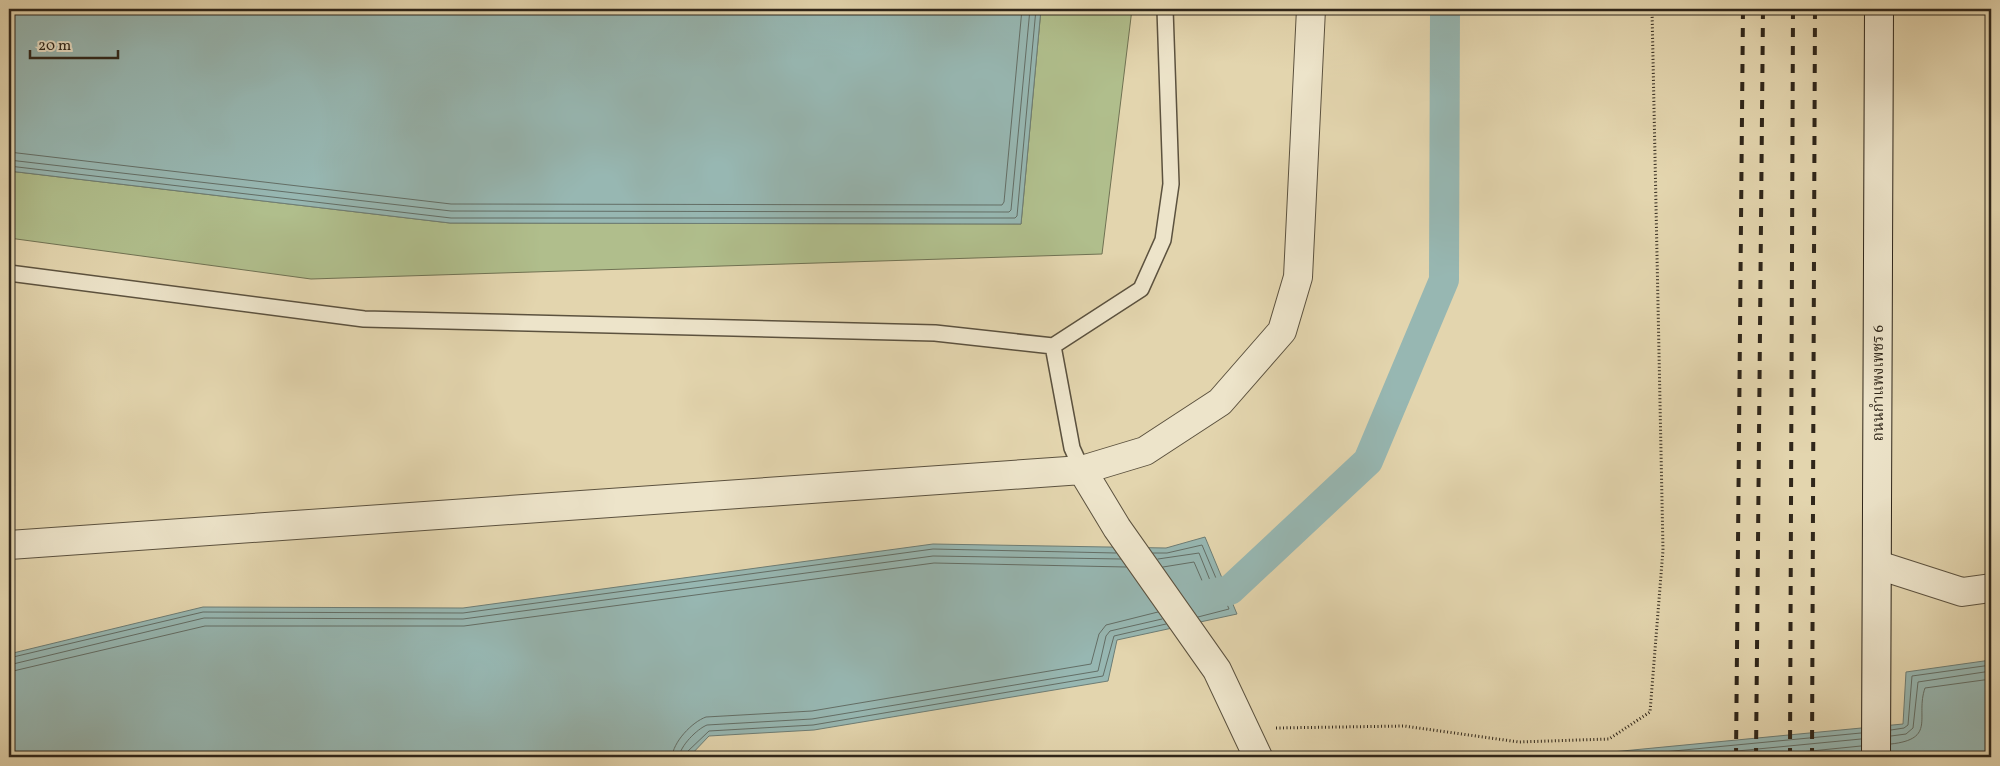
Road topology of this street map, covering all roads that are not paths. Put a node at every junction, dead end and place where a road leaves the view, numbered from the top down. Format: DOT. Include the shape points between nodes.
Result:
graph roads {
  1 [pos="1165,9"];
  2 [pos="1311,9"];
  3 [pos="1879,9"];
  4 [pos="9,273"];
  5 [pos="1053,346"];
  6 [pos="1082,470"];
  7 [pos="9,545"];
  8 [pos="1878,564"];
  9 [pos="1991,588"];
  10 [pos="1258,757"];
  11 [pos="1876,757"];
  1 -- 5 [label="lane" via="1171,184 1163,240 1141,289"];
  2 -- 6 [label="street" via="1298,277 1282,331 1220,402 1145,451"];
  3 -- 8 [label="street, ถนนกำแพงเพชร 6"];
  4 -- 5 [label="lane" via="364,319 935,333"];
  5 -- 6 [label="lane" via="1072,448"];
  6 -- 7 [label="street"];
  6 -- 10 [label="street" via="1117,528 1217,670"];
  8 -- 9 [label="street" via="1962,592"];
  8 -- 11 [label="street, ถนนกำแพงเพชร 6"];
}
